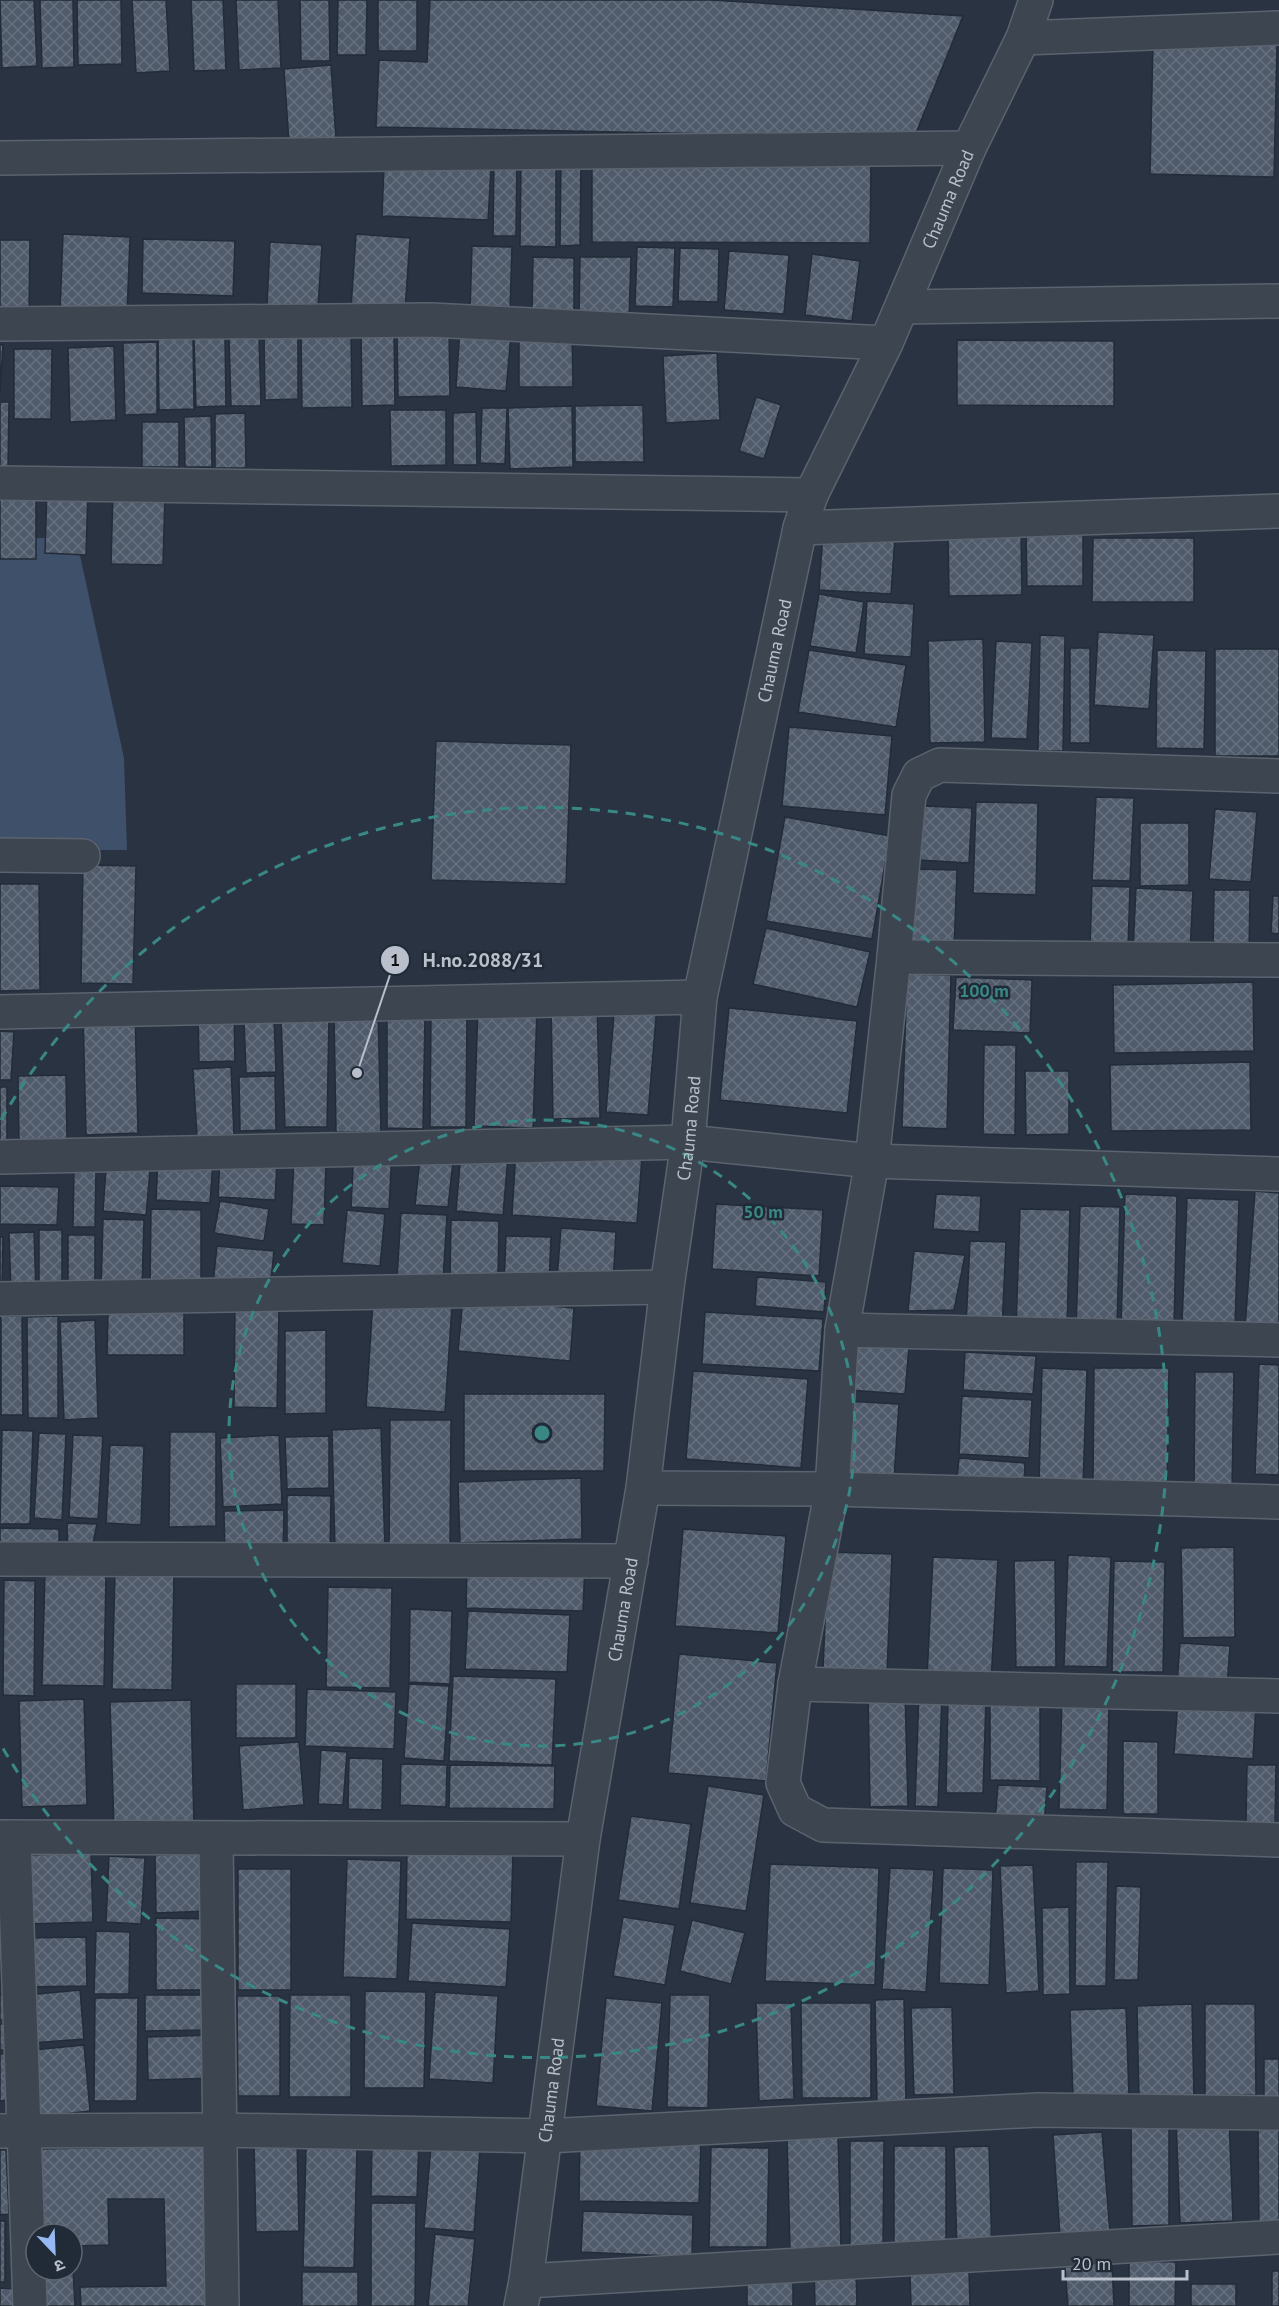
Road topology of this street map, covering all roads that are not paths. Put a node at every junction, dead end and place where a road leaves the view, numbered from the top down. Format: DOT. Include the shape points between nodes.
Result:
graph roads {
  1 [pos="1036,0"];
  2 [pos="1279,28"];
  3 [pos="1023,38"];
  4 [pos="969,148"];
  5 [pos="0,158"];
  6 [pos="1279,301"];
  7 [pos="902,307"];
  8 [pos="0,324"];
  9 [pos="886,343"];
  10 [pos="0,483"];
  11 [pos="811,495"];
  12 [pos="1279,511"];
  13 [pos="800,528"];
  14 [pos="1279,776"];
  15 [pos="0,855"];
  16 [pos="83,856"];
  17 [pos="894,957"];
  18 [pos="1279,960"];
  19 [pos="700,997"];
  20 [pos="0,1012"];
  21 [pos="688,1142"];
  22 [pos="0,1157"];
  23 [pos="872,1161"];
  24 [pos="1279,1174"];
  25 [pos="667,1287"];
  26 [pos="0,1299"];
  27 [pos="842,1330"];
  28 [pos="1279,1340"];
  29 [pos="644,1488"];
  30 [pos="832,1489"];
  31 [pos="1279,1502"];
  32 [pos="0,1559"];
  33 [pos="631,1561"];
  34 [pos="795,1684"];
  35 [pos="1279,1696"];
  36 [pos="7,1838"];
  37 [pos="216,1839"];
  38 [pos="584,1839"];
  39 [pos="1279,1840"];
  40 [pos="1279,2113"];
  41 [pos="221,2130"];
  42 [pos="12,2131"];
  43 [pos="546,2136"];
  44 [pos="1279,2237"];
  45 [pos="524,2293"];
  46 [pos="30,2306"];
  47 [pos="222,2306"];
  1 -- 3 [label="street, Chauma Road"];
  2 -- 3 [label="street"];
  3 -- 4 [label="street, Chauma Road"];
  4 -- 5 [label="street"];
  4 -- 7 [label="street, Chauma Road"];
  6 -- 7 [label="street"];
  7 -- 9 [label="street, Chauma Road"];
  8 -- 9 [label="street" via="431,320"];
  9 -- 11 [label="street, Chauma Road"];
  10 -- 11 [label="street"];
  11 -- 13 [label="street, Chauma Road"];
  12 -- 13 [label="street"];
  13 -- 19 [label="street, Chauma Road"];
  14 -- 17 [label="street" via="940,765 919,775 909,795"];
  15 -- 16 [label="street"];
  17 -- 18 [label="street"];
  17 -- 23 [label="street"];
  19 -- 20 [label="street"];
  19 -- 21 [label="street, Chauma Road"];
  21 -- 22 [label="street"];
  21 -- 23 [label="street"];
  21 -- 25 [label="street, Chauma Road"];
  23 -- 24 [label="street"];
  23 -- 27 [label="street"];
  25 -- 26 [label="street"];
  25 -- 29 [label="street, Chauma Road"];
  27 -- 28 [label="street"];
  27 -- 30 [label="street"];
  29 -- 30 [label="street"];
  29 -- 33 [label="street, Chauma Road"];
  30 -- 31 [label="street"];
  30 -- 34 [label="street"];
  32 -- 33 [label="street"];
  33 -- 38 [label="street, Chauma Road"];
  34 -- 35 [label="street"];
  34 -- 39 [label="street" via="783,1783 795,1810 823,1825"];
  36 -- 37 [label="street"];
  36 -- 42 [label="street"];
  37 -- 38 [label="street"];
  37 -- 41 [label="street"];
  38 -- 43 [label="street, Chauma Road"];
  40 -- 43 [label="street" via="1038,2110"];
  41 -- 42 [label="street"];
  41 -- 43 [label="street"];
  41 -- 47 [label="street"];
  42 -- 46 [label="street"];
  43 -- 45 [label="street, Chauma Road"];
  44 -- 45 [label="street"];
}
